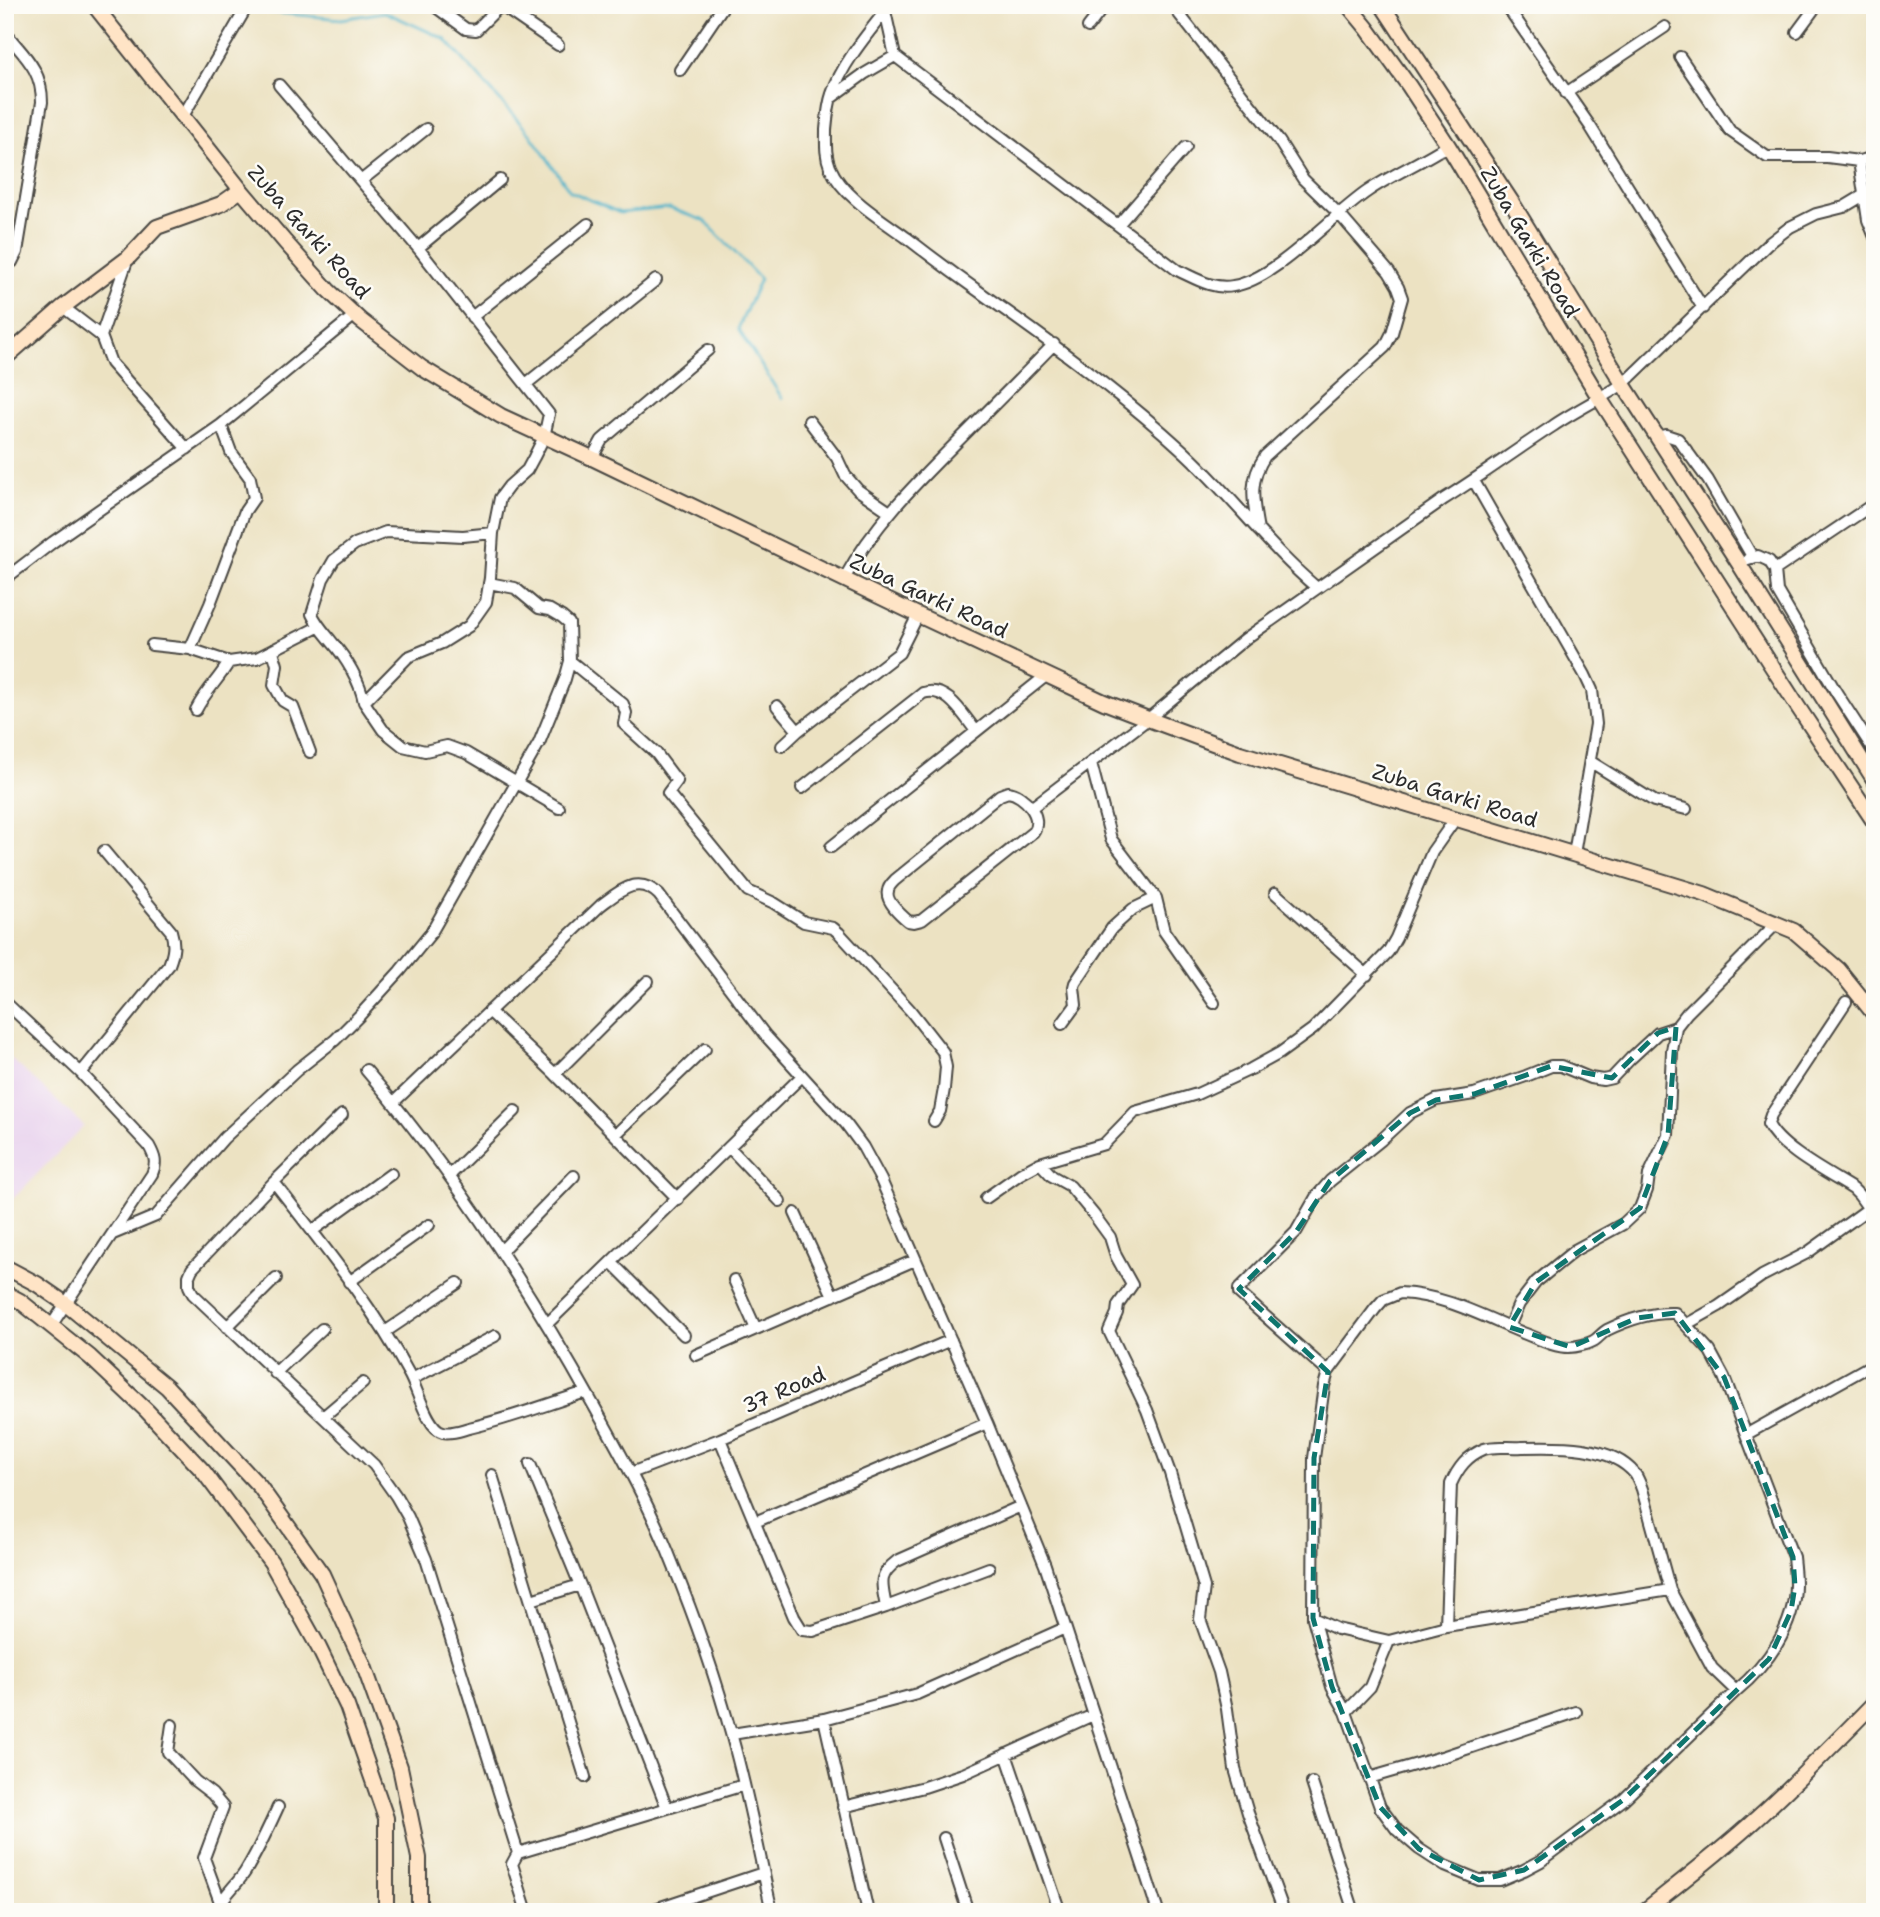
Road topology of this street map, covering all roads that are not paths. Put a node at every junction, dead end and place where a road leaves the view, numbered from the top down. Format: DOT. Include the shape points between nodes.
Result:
graph roads {
  1 [pos="94,5"];
  2 [pos="248,5"];
  3 [pos="433,5"];
  4 [pos="724,5"];
  5 [pos="1105,5"];
  6 [pos="1172,5"];
  7 [pos="1348,5"];
  8 [pos="1382,5"];
  9 [pos="1506,5"];
  10 [pos="1817,5"];
  11 [pos="887,8"];
  12 [pos="1088,27"];
  13 [pos="1665,27"];
  14 [pos="5,32"];
  15 [pos="1797,32"];
  16 [pos="558,45"];
  17 [pos="895,56"];
  18 [pos="1680,57"];
  19 [pos="680,70"];
  20 [pos="279,85"];
  21 [pos="1566,93"];
  22 [pos="831,98"];
  23 [pos="183,116"];
  24 [pos="426,130"];
  25 [pos="1186,147"];
  26 [pos="1449,147"];
  27 [pos="1875,157"];
  28 [pos="1859,161"];
  29 [pos="362,180"];
  30 [pos="500,180"];
  31 [pos="241,190"];
  32 [pos="1864,195"];
  33 [pos="1339,214"];
  34 [pos="588,224"];
  35 [pos="1118,225"];
  36 [pos="1875,237"];
  37 [pos="418,248"];
  38 [pos="128,258"];
  39 [pos="5,266"];
  40 [pos="656,280"];
  41 [pos="63,307"];
  42 [pos="1703,308"];
  43 [pos="355,315"];
  44 [pos="472,317"];
  45 [pos="101,337"];
  46 [pos="1054,344"];
  47 [pos="708,350"];
  48 [pos="5,358"];
  49 [pos="526,384"];
  50 [pos="1623,384"];
  51 [pos="1600,399"];
  52 [pos="809,421"];
  53 [pos="221,425"];
  54 [pos="544,437"];
  55 [pos="1657,437"];
  56 [pos="187,449"];
  57 [pos="592,458"];
  58 [pos="1474,481"];
  59 [pos="1875,503"];
  60 [pos="890,512"];
  61 [pos="1258,530"];
  62 [pos="494,533"];
  63 [pos="1753,558"];
  64 [pos="1738,562"];
  65 [pos="1775,570"];
  66 [pos="10,575"];
  67 [pos="844,579"];
  68 [pos="489,583"];
  69 [pos="1317,588"];
  70 [pos="918,615"];
  71 [pos="318,627"];
  72 [pos="152,645"];
  73 [pos="190,649"];
  74 [pos="273,651"];
  75 [pos="570,661"];
  76 [pos="229,662"];
  77 [pos="1047,675"];
  78 [pos="364,702"];
  79 [pos="777,706"];
  80 [pos="196,709"];
  81 [pos="1148,719"];
  82 [pos="976,731"];
  83 [pos="798,732"];
  84 [pos="782,746"];
  85 [pos="310,752"];
  86 [pos="1875,752"];
  87 [pos="1591,762"];
  88 [pos="1091,763"];
  89 [pos="1875,781"];
  90 [pos="515,783"];
  91 [pos="802,788"];
  92 [pos="559,808"];
  93 [pos="1031,808"];
  94 [pos="1686,809"];
  95 [pos="1456,818"];
  96 [pos="1875,822"];
  97 [pos="831,847"];
  98 [pos="104,851"];
  99 [pos="1574,854"];
  100 [pos="1275,893"];
  101 [pos="1156,898"];
  102 [pos="1777,923"];
  103 [pos="1367,975"];
  104 [pos="648,981"];
  105 [pos="5,1002"];
  106 [pos="1846,1002"];
  107 [pos="1214,1003"];
  108 [pos="489,1011"];
  109 [pos="1875,1015"];
  110 [pos="1062,1024"];
  111 [pos="1676,1027"];
  112 [pos="705,1049"];
  113 [pos="366,1069"];
  114 [pos="81,1073"];
  115 [pos="555,1074"];
  116 [pos="802,1076"];
  117 [pos="394,1102"];
  118 [pos="515,1111"];
  119 [pos="342,1115"];
  120 [pos="934,1121"];
  121 [pos="615,1135"];
  122 [pos="729,1147"];
  123 [pos="1040,1163"];
  124 [pos="391,1174"];
  125 [pos="449,1176"];
  126 [pos="575,1176"];
  127 [pos="274,1182"];
  128 [pos="985,1198"];
  129 [pos="678,1199"];
  130 [pos="780,1201"];
  131 [pos="1872,1207"];
  132 [pos="794,1213"];
  133 [pos="429,1225"];
  134 [pos="312,1231"];
  135 [pos="113,1234"];
  136 [pos="501,1251"];
  137 [pos="915,1259"];
  138 [pos="611,1262"];
  139 [pos="5,1267"];
  140 [pos="276,1278"];
  141 [pos="734,1280"];
  142 [pos="349,1282"];
  143 [pos="458,1283"];
  144 [pos="5,1293"];
  145 [pos="833,1296"];
  146 [pos="66,1304"];
  147 [pos="548,1324"];
  148 [pos="1687,1324"];
  149 [pos="51,1326"];
  150 [pos="227,1327"];
  151 [pos="1509,1327"];
  152 [pos="322,1329"];
  153 [pos="756,1329"];
  154 [pos="385,1332"];
  155 [pos="684,1335"];
  156 [pos="495,1336"];
  157 [pos="951,1340"];
  158 [pos="696,1355"];
  159 [pos="1875,1363"];
  160 [pos="1328,1372"];
  161 [pos="275,1373"];
  162 [pos="412,1379"];
  163 [pos="363,1383"];
  164 [pos="586,1392"];
  165 [pos="324,1416"];
  166 [pos="987,1423"];
  167 [pos="1747,1434"];
  168 [pos="720,1438"];
  169 [pos="530,1464"];
  170 [pos="631,1473"];
  171 [pos="492,1475"];
  172 [pos="1021,1506"];
  173 [pos="755,1522"];
  174 [pos="989,1568"];
  175 [pos="580,1585"];
  176 [pos="1670,1590"];
  177 [pos="531,1600"];
  178 [pos="886,1607"];
  179 [pos="1313,1618"];
  180 [pos="1446,1626"];
  181 [pos="1065,1628"];
  182 [pos="1389,1641"];
  183 [pos="1736,1691"];
  184 [pos="1875,1702"];
  185 [pos="1346,1712"];
  186 [pos="1576,1712"];
  187 [pos="1093,1715"];
  188 [pos="824,1719"];
  189 [pos="172,1725"];
  190 [pos="732,1734"];
  191 [pos="1006,1754"];
  192 [pos="586,1777"];
  193 [pos="1368,1778"];
  194 [pos="1312,1783"];
  195 [pos="744,1785"];
  196 [pos="278,1807"];
  197 [pos="843,1807"];
  198 [pos="667,1808"];
  199 [pos="944,1838"];
  200 [pos="517,1853"];
  201 [pos="763,1873"];
  202 [pos="218,1907"];
  203 [pos="676,1907"];
  204 [pos="386,1912"];
  205 [pos="419,1912"];
  206 [pos="527,1912"];
  207 [pos="646,1912"];
  208 [pos="772,1912"];
  209 [pos="868,1912"];
  210 [pos="968,1912"];
  211 [pos="1059,1912"];
  212 [pos="1158,1912"];
  213 [pos="1283,1912"];
  214 [pos="1354,1912"];
  215 [pos="1643,1912"];
  1 -- 23 [label="main road, Zuba Garki Road"];
  2 -- 23 [label="street"];
  3 -- 16 [label="street" via="466,29 476,30 503,7"];
  4 -- 19 [label="street"];
  5 -- 12 [label="street"];
  6 -- 33 [label="street" via="1279,141 1303,180"];
  7 -- 26 [label="main road, Zuba Garki Road"];
  8 -- 50 [label="main road, Zuba Garki Road" via="1511,201"];
  9 -- 21 [label="street"];
  10 -- 15 [label="street"];
  11 -- 17 [label="street"];
  11 -- 22 [label="street" via="848,62"];
  13 -- 21 [label="street"];
  14 -- 39 [label="street" via="37,71 42,102 18,252"];
  17 -- 22 [label="street"];
  17 -- 35 [label="street"];
  18 -- 28 [label="street" via="1730,131 1767,158"];
  20 -- 29 [label="street"];
  21 -- 42 [label="street"];
  22 -- 46 [label="street" via="825,147 840,183 868,209"];
  23 -- 31 [label="main road, Zuba Garki Road"];
  24 -- 29 [label="street"];
  25 -- 35 [label="street"];
  26 -- 33 [label="street" via="1368,190"];
  26 -- 51 [label="main road, Zuba Garki Road"];
  27 -- 28 [label="street"];
  28 -- 32 [label="street"];
  29 -- 37 [label="street"];
  30 -- 37 [label="street"];
  31 -- 38 [label="main road" via="221,204 157,227"];
  31 -- 43 [label="main road, Zuba Garki Road"];
  32 -- 36 [label="street"];
  32 -- 42 [label="street" via="1790,227"];
  33 -- 35 [label="street" via="1252,282 1230,287 1209,285 1177,270"];
  33 -- 61 [label="street" via="1398,287 1402,298 1398,314 1385,347 1259,465 1252,495"];
  34 -- 44 [label="street"];
  37 -- 44 [label="street"];
  38 -- 41 [label="main road"];
  38 -- 45 [label="street"];
  40 -- 49 [label="street"];
  41 -- 45 [label="street"];
  41 -- 48 [label="main road"];
  42 -- 50 [label="street"];
  43 -- 53 [label="street"];
  43 -- 54 [label="main road, Zuba Garki Road" via="422,368"];
  44 -- 49 [label="street"];
  45 -- 56 [label="street" via="111,363"];
  46 -- 60 [label="street"];
  46 -- 61 [label="street" via="1182,449"];
  47 -- 57 [label="street" via="602,440"];
  49 -- 54 [label="street" via="549,414"];
  50 -- 51 [label="street"];
  50 -- 55 [label="main road, Zuba Garki Road"];
  51 -- 58 [label="street"];
  51 -- 96 [label="main road, Zuba Garki Road"];
  52 -- 60 [label="street" via="858,490"];
  53 -- 56 [label="street"];
  53 -- 73 [label="street" via="231,452 250,478 254,498"];
  54 -- 57 [label="main road, Zuba Garki Road"];
  54 -- 62 [label="street" via="527,470 500,498"];
  55 -- 63 [label="street" via="1678,439 1708,480"];
  55 -- 64 [label="main road, Zuba Garki Road"];
  56 -- 66 [label="street"];
  57 -- 67 [label="main road, Zuba Garki Road"];
  58 -- 69 [label="street"];
  58 -- 87 [label="street" via="1592,690 1596,724"];
  59 -- 65 [label="street"];
  60 -- 67 [label="street"];
  61 -- 69 [label="street"];
  62 -- 68 [label="street"];
  62 -- 71 [label="street" via="386,532 355,544 334,561 323,579 312,614"];
  63 -- 64 [label="street"];
  63 -- 65 [label="street" via="1769,561"];
  64 -- 89 [label="main road, Zuba Garki Road"];
  65 -- 86 [label="street" via="1777,591"];
  67 -- 70 [label="main road, Zuba Garki Road"];
  68 -- 75 [label="street" via="516,588 539,608 569,623"];
  68 -- 78 [label="street" via="486,602 469,626 408,657"];
  69 -- 81 [label="street" via="1245,639"];
  70 -- 77 [label="main road, Zuba Garki Road"];
  70 -- 83 [label="street" via="899,653"];
  71 -- 74 [label="street"];
  71 -- 78 [label="street" via="362,687"];
  72 -- 73 [label="street"];
  73 -- 76 [label="street"];
  74 -- 76 [label="street"];
  74 -- 85 [label="street" via="277,665 274,685 283,701 293,707"];
  75 -- 90 [label="street" via="539,743"];
  75 -- 120 [label="street" via="623,704 624,724 656,753 677,781 668,793 748,891 804,922 839,933 922,1025 943,1052 946,1067 940,1111"];
  76 -- 80 [label="street"];
  77 -- 81 [label="main road, Zuba Garki Road"];
  77 -- 82 [label="street"];
  78 -- 90 [label="street" via="383,730 403,746 425,751 447,746"];
  79 -- 83 [label="street"];
  81 -- 88 [label="street"];
  81 -- 95 [label="main road, Zuba Garki Road" via="1240,753"];
  82 -- 91 [label="street" via="953,702 931,690"];
  82 -- 97 [label="street"];
  83 -- 84 [label="street"];
  87 -- 94 [label="street" via="1654,801"];
  87 -- 99 [label="street"];
  88 -- 93 [label="street"];
  88 -- 101 [label="street" via="1111,839"];
  90 -- 92 [label="street"];
  90 -- 135 [label="street" via="431,933 400,971 335,1040 224,1138 156,1216"];
  93 -- 93 [label="street" via="1038,820 1033,832 922,920 908,921 888,898 888,888 895,880 1000,795 1015,793"];
  95 -- 99 [label="main road, Zuba Garki Road"];
  95 -- 103 [label="street" via="1432,852 1396,938"];
  98 -- 114 [label="street" via="171,931 173,954 169,965"];
  99 -- 102 [label="main road, Zuba Garki Road" via="1704,894"];
  100 -- 103 [label="street"];
  101 -- 107 [label="street" via="1164,931"];
  101 -- 110 [label="street" via="1133,909 1112,928 1075,983 1076,1005"];
  102 -- 109 [label="main road, Zuba Garki Road" via="1838,969"];
  102 -- 111 [label="street"];
  103 -- 123 [label="street" via="1313,1029 1280,1053 1197,1094 1135,1112 1104,1144"];
  104 -- 115 [label="street"];
  105 -- 114 [label="street"];
  106 -- 131 [label="street" via="1768,1124 1790,1148 1853,1189"];
  108 -- 115 [label="street"];
  108 -- 116 [label="street" via="601,905 619,892 644,885 659,895 765,1035"];
  108 -- 117 [label="street"];
  111 -- 151 [label="street" via="1668,1135 1640,1208 1536,1282"];
  111 -- 160 [label="street" via="1658,1033 1612,1078 1590,1078 1551,1066 1474,1094 1436,1100 1410,1113 1330,1181 1296,1232 1239,1289"];
  112 -- 121 [label="street"];
  113 -- 117 [label="street"];
  114 -- 135 [label="street" via="155,1158 152,1174"];
  115 -- 121 [label="street"];
  116 -- 122 [label="street"];
  116 -- 137 [label="street" via="863,1147"];
  117 -- 125 [label="street"];
  118 -- 125 [label="street"];
  119 -- 127 [label="street"];
  121 -- 129 [label="street"];
  122 -- 129 [label="street"];
  122 -- 130 [label="street"];
  123 -- 128 [label="street"];
  123 -- 213 [label="street" via="1070,1186 1094,1215 1110,1237 1132,1285 1108,1331 1147,1410 1170,1474 1203,1587 1200,1619 1219,1672 1235,1769"];
  124 -- 134 [label="street"];
  125 -- 136 [label="street"];
  126 -- 136 [label="street"];
  127 -- 134 [label="street"];
  127 -- 150 [label="street" via="189,1276 193,1294"];
  129 -- 138 [label="street"];
  131 -- 148 [label="street"];
  132 -- 145 [label="street"];
  133 -- 142 [label="street"];
  134 -- 142 [label="street"];
  135 -- 146 [label="street"];
  136 -- 147 [label="street"];
  137 -- 145 [label="street"];
  137 -- 157 [label="street"];
  138 -- 147 [label="street"];
  138 -- 155 [label="street"];
  139 -- 146 [label="main road"];
  140 -- 150 [label="street"];
  141 -- 153 [label="street"];
  142 -- 154 [label="street"];
  143 -- 154 [label="street"];
  144 -- 149 [label="main road"];
  145 -- 153 [label="street"];
  146 -- 149 [label="street"];
  146 -- 205 [label="main road" via="167,1387 260,1487 322,1574 364,1667 400,1767 419,1858"];
  147 -- 164 [label="street"];
  148 -- 151 [label="street" via="1675,1313 1657,1312 1605,1331 1593,1342 1571,1347"];
  148 -- 167 [label="street" via="1724,1377"];
  149 -- 204 [label="main road" via="90,1357 203,1471 271,1562 347,1706 386,1818"];
  150 -- 161 [label="street"];
  151 -- 160 [label="street" via="1444,1300 1400,1293 1375,1308"];
  152 -- 161 [label="street"];
  153 -- 158 [label="street"];
  154 -- 162 [label="street"];
  156 -- 162 [label="street"];
  157 -- 166 [label="street"];
  157 -- 168 [label="street, 37 Road"];
  159 -- 167 [label="street"];
  160 -- 179 [label="street" via="1314,1458"];
  161 -- 165 [label="street"];
  162 -- 164 [label="street" via="430,1421 444,1433"];
  163 -- 165 [label="street"];
  164 -- 170 [label="street"];
  165 -- 200 [label="street" via="374,1465 418,1538"];
  166 -- 172 [label="street"];
  166 -- 173 [label="street"];
  167 -- 183 [label="street" via="1793,1557 1796,1586 1791,1611 1769,1659"];
  168 -- 170 [label="street, 37 Road"];
  168 -- 173 [label="street"];
  169 -- 175 [label="street"];
  170 -- 190 [label="street" via="671,1559"];
  171 -- 177 [label="street"];
  172 -- 178 [label="street" via="897,1561 881,1580"];
  172 -- 181 [label="street"];
  173 -- 178 [label="street" via="802,1630 813,1631"];
  174 -- 178 [label="street"];
  175 -- 177 [label="street"];
  175 -- 198 [label="street"];
  176 -- 180 [label="street"];
  176 -- 180 [label="street" via="1642,1489 1623,1464 1591,1450 1561,1446 1486,1448 1467,1459 1451,1484"];
  176 -- 183 [label="street" via="1713,1668"];
  177 -- 192 [label="street"];
  179 -- 182 [label="street"];
  179 -- 185 [label="street" via="1332,1686"];
  180 -- 182 [label="street"];
  181 -- 187 [label="street"];
  181 -- 188 [label="street" via="917,1693"];
  182 -- 185 [label="street" via="1370,1687"];
  183 -- 193 [label="street" via="1623,1800 1541,1861 1500,1880 1479,1880 1419,1849 1380,1807"];
  184 -- 215 [label="main road" via="1756,1819"];
  185 -- 193 [label="street"];
  186 -- 193 [label="street"];
  187 -- 191 [label="street"];
  187 -- 212 [label="street"];
  188 -- 190 [label="street"];
  188 -- 197 [label="street"];
  189 -- 202 [label="street" via="167,1752 223,1807 204,1858"];
  190 -- 195 [label="street"];
  191 -- 197 [label="street" via="924,1787"];
  191 -- 211 [label="street"];
  194 -- 214 [label="street"];
  195 -- 198 [label="street"];
  195 -- 201 [label="street"];
  196 -- 202 [label="street" via="244,1874"];
  197 -- 209 [label="street"];
  198 -- 200 [label="street"];
  199 -- 210 [label="street"];
  200 -- 206 [label="street" via="512,1864"];
  201 -- 203 [label="street"];
  201 -- 208 [label="street"];
  203 -- 207 [label="street"];
}
